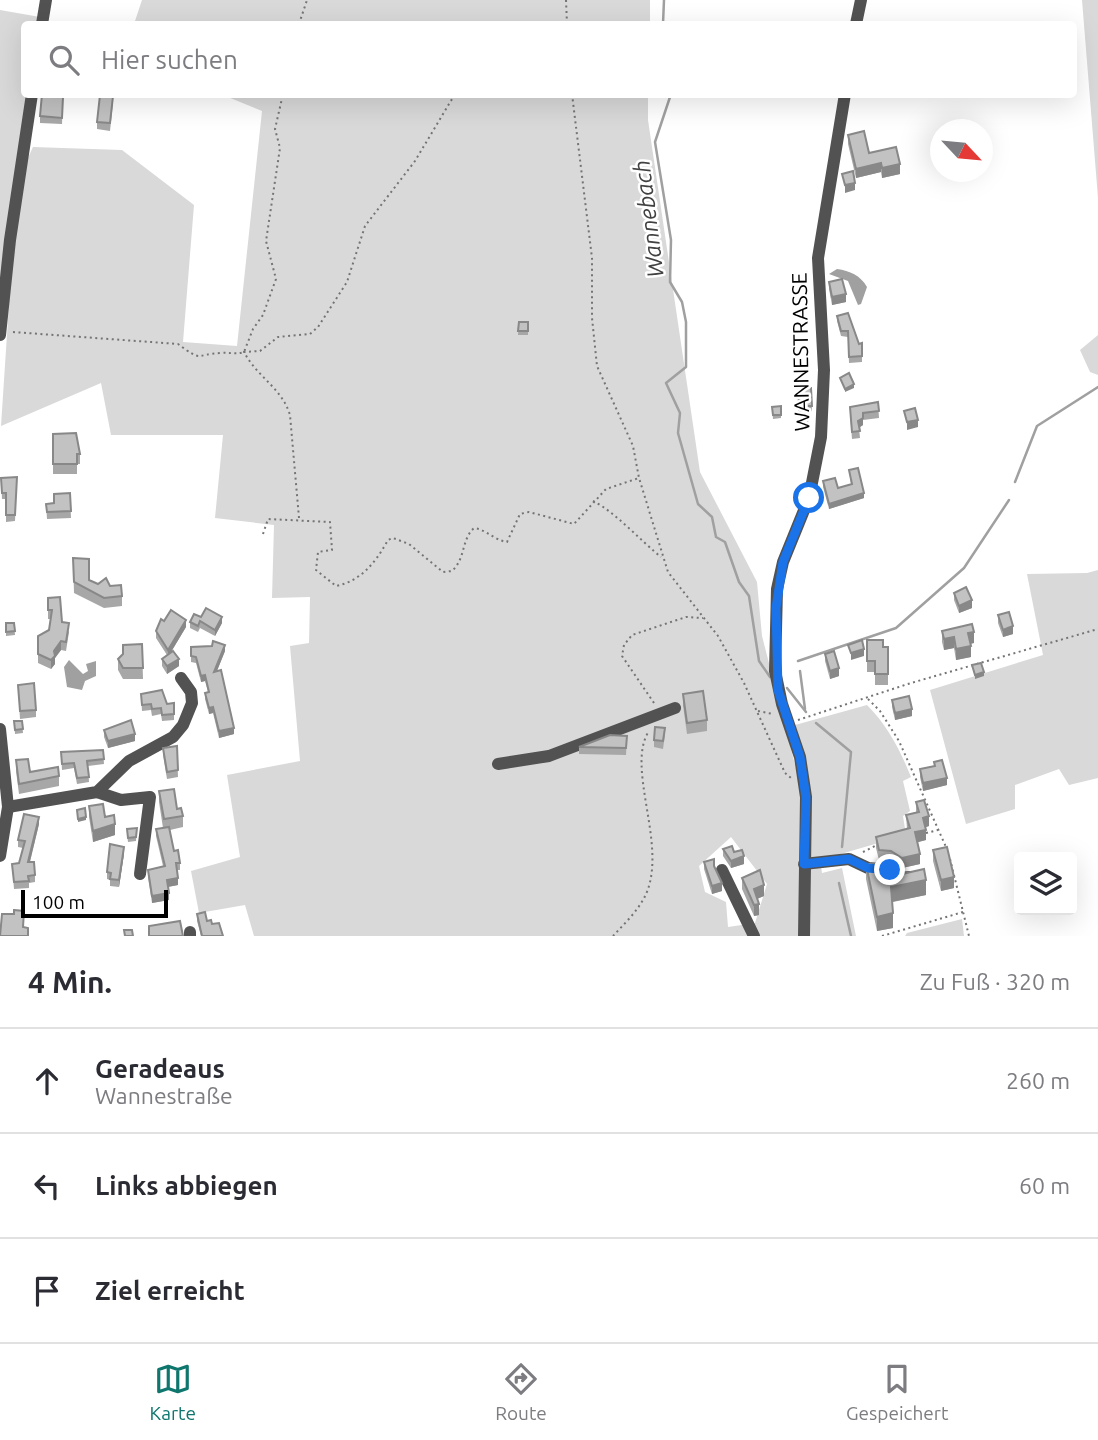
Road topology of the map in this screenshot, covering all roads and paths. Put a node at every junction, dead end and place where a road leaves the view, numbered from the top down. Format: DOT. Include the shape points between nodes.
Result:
graph roads {
  1 [pos="46,0"];
  2 [pos="307,0"];
  3 [pos="566,0"];
  4 [pos="861,0"];
  5 [pos="42,21"];
  6 [pos="300,21"];
  7 [pos="567,21"];
  8 [pos="857,21"];
  9 [pos="31,98"];
  10 [pos="282,98"];
  11 [pos="454,98"];
  12 [pos="572,98"];
  13 [pos="844,98"];
  14 [pos="0,333"];
  15 [pos="244,352"];
  16 [pos="639,478"];
  17 [pos="592,501"];
  18 [pos="299,519"];
  19 [pos="263,534"];
  20 [pos="663,558"];
  21 [pos="704,618"];
  22 [pos="1098,629"];
  23 [pos="181,678"];
  24 [pos="868,699"];
  25 [pos="675,708"];
  26 [pos="661,712"];
  27 [pos="790,722"];
  28 [pos="0,729"];
  29 [pos="498,764"];
  30 [pos="2,778"];
  31 [pos="804,784"];
  32 [pos="97,792"];
  33 [pos="8,807"];
  34 [pos="939,829"];
  35 [pos="926,832"];
  36 [pos="877,845"];
  37 [pos="0,856"];
  38 [pos="849,859"];
  39 [pos="804,864"];
  40 [pos="722,870"];
  41 [pos="140,874"];
  42 [pos="921,875"];
  43 [pos="964,912"];
  44 [pos="613,936"];
  45 [pos="754,936"];
  46 [pos="804,936"];
  47 [pos="882,936"];
  48 [pos="970,936"];
  1 -- 5 [label="street"];
  2 -- 6 [label="path"];
  3 -- 7 [label="path"];
  4 -- 8 [label="street"];
  9 -- 14 [label="street"];
  10 -- 15 [label="path" via="275,129 280,148 266,241 276,279"];
  11 -- 15 [label="path" via="415,161 365,226 347,282 318,327 310,334 278,337 260,351"];
  12 -- 16 [label="path" via="592,258 593,343 603,382 633,446"];
  13 -- 27 [label="street, WANNESTRASSE" via="818,265 824,370 821,437 809,498 777,589 775,671"];
  14 -- 15 [label="path" via="178,344 201,358"];
  15 -- 18 [label="path" via="251,366 286,401"];
  16 -- 17 [label="path" via="607,489"];
  16 -- 20 [label="path"];
  17 -- 18 [label="path" via="574,524 529,512 520,514 507,542 474,528 467,535 464,556 452,571 443,572 409,544 394,538 364,573 351,583 336,586 316,570 318,552 332,551 330,522"];
  17 -- 20 [label="path" via="609,508 624,527"];
  18 -- 19 [label="path" via="268,519"];
  20 -- 21 [label="path" via="668,572"];
  21 -- 26 [label="path" via="686,617 632,635 624,645 622,656"];
  21 -- 31 [label="path" via="744,683 785,773"];
  22 -- 24 [label="path"];
  23 -- 32 [label="street" via="191,692 183,725 173,737 129,761"];
  24 -- 27 [label="path"];
  24 -- 34 [label="path" via="899,741"];
  25 -- 26 [label="street"];
  26 -- 29 [label="street" via="549,756"];
  26 -- 44 [label="path" via="646,735 640,761 650,812 653,872 638,908"];
  27 -- 31 [label="street, WANNESTRASSE"];
  28 -- 30 [label="street"];
  30 -- 33 [label="street"];
  31 -- 39 [label="street, WANNESTRASSE"];
  32 -- 33 [label="street"];
  32 -- 41 [label="street" via="121,800 150,797"];
  33 -- 37 [label="street"];
  34 -- 35 [label="path"];
  34 -- 43 [label="path"];
  36 -- 38 [label="path"];
  38 -- 39 [label="street"];
  38 -- 42 [label="street" via="868,868 890,870 901,878"];
  39 -- 46 [label="street, WANNESTRASSE"];
  40 -- 45 [label="street"];
  43 -- 47 [label="path"];
  43 -- 48 [label="path"];
}
